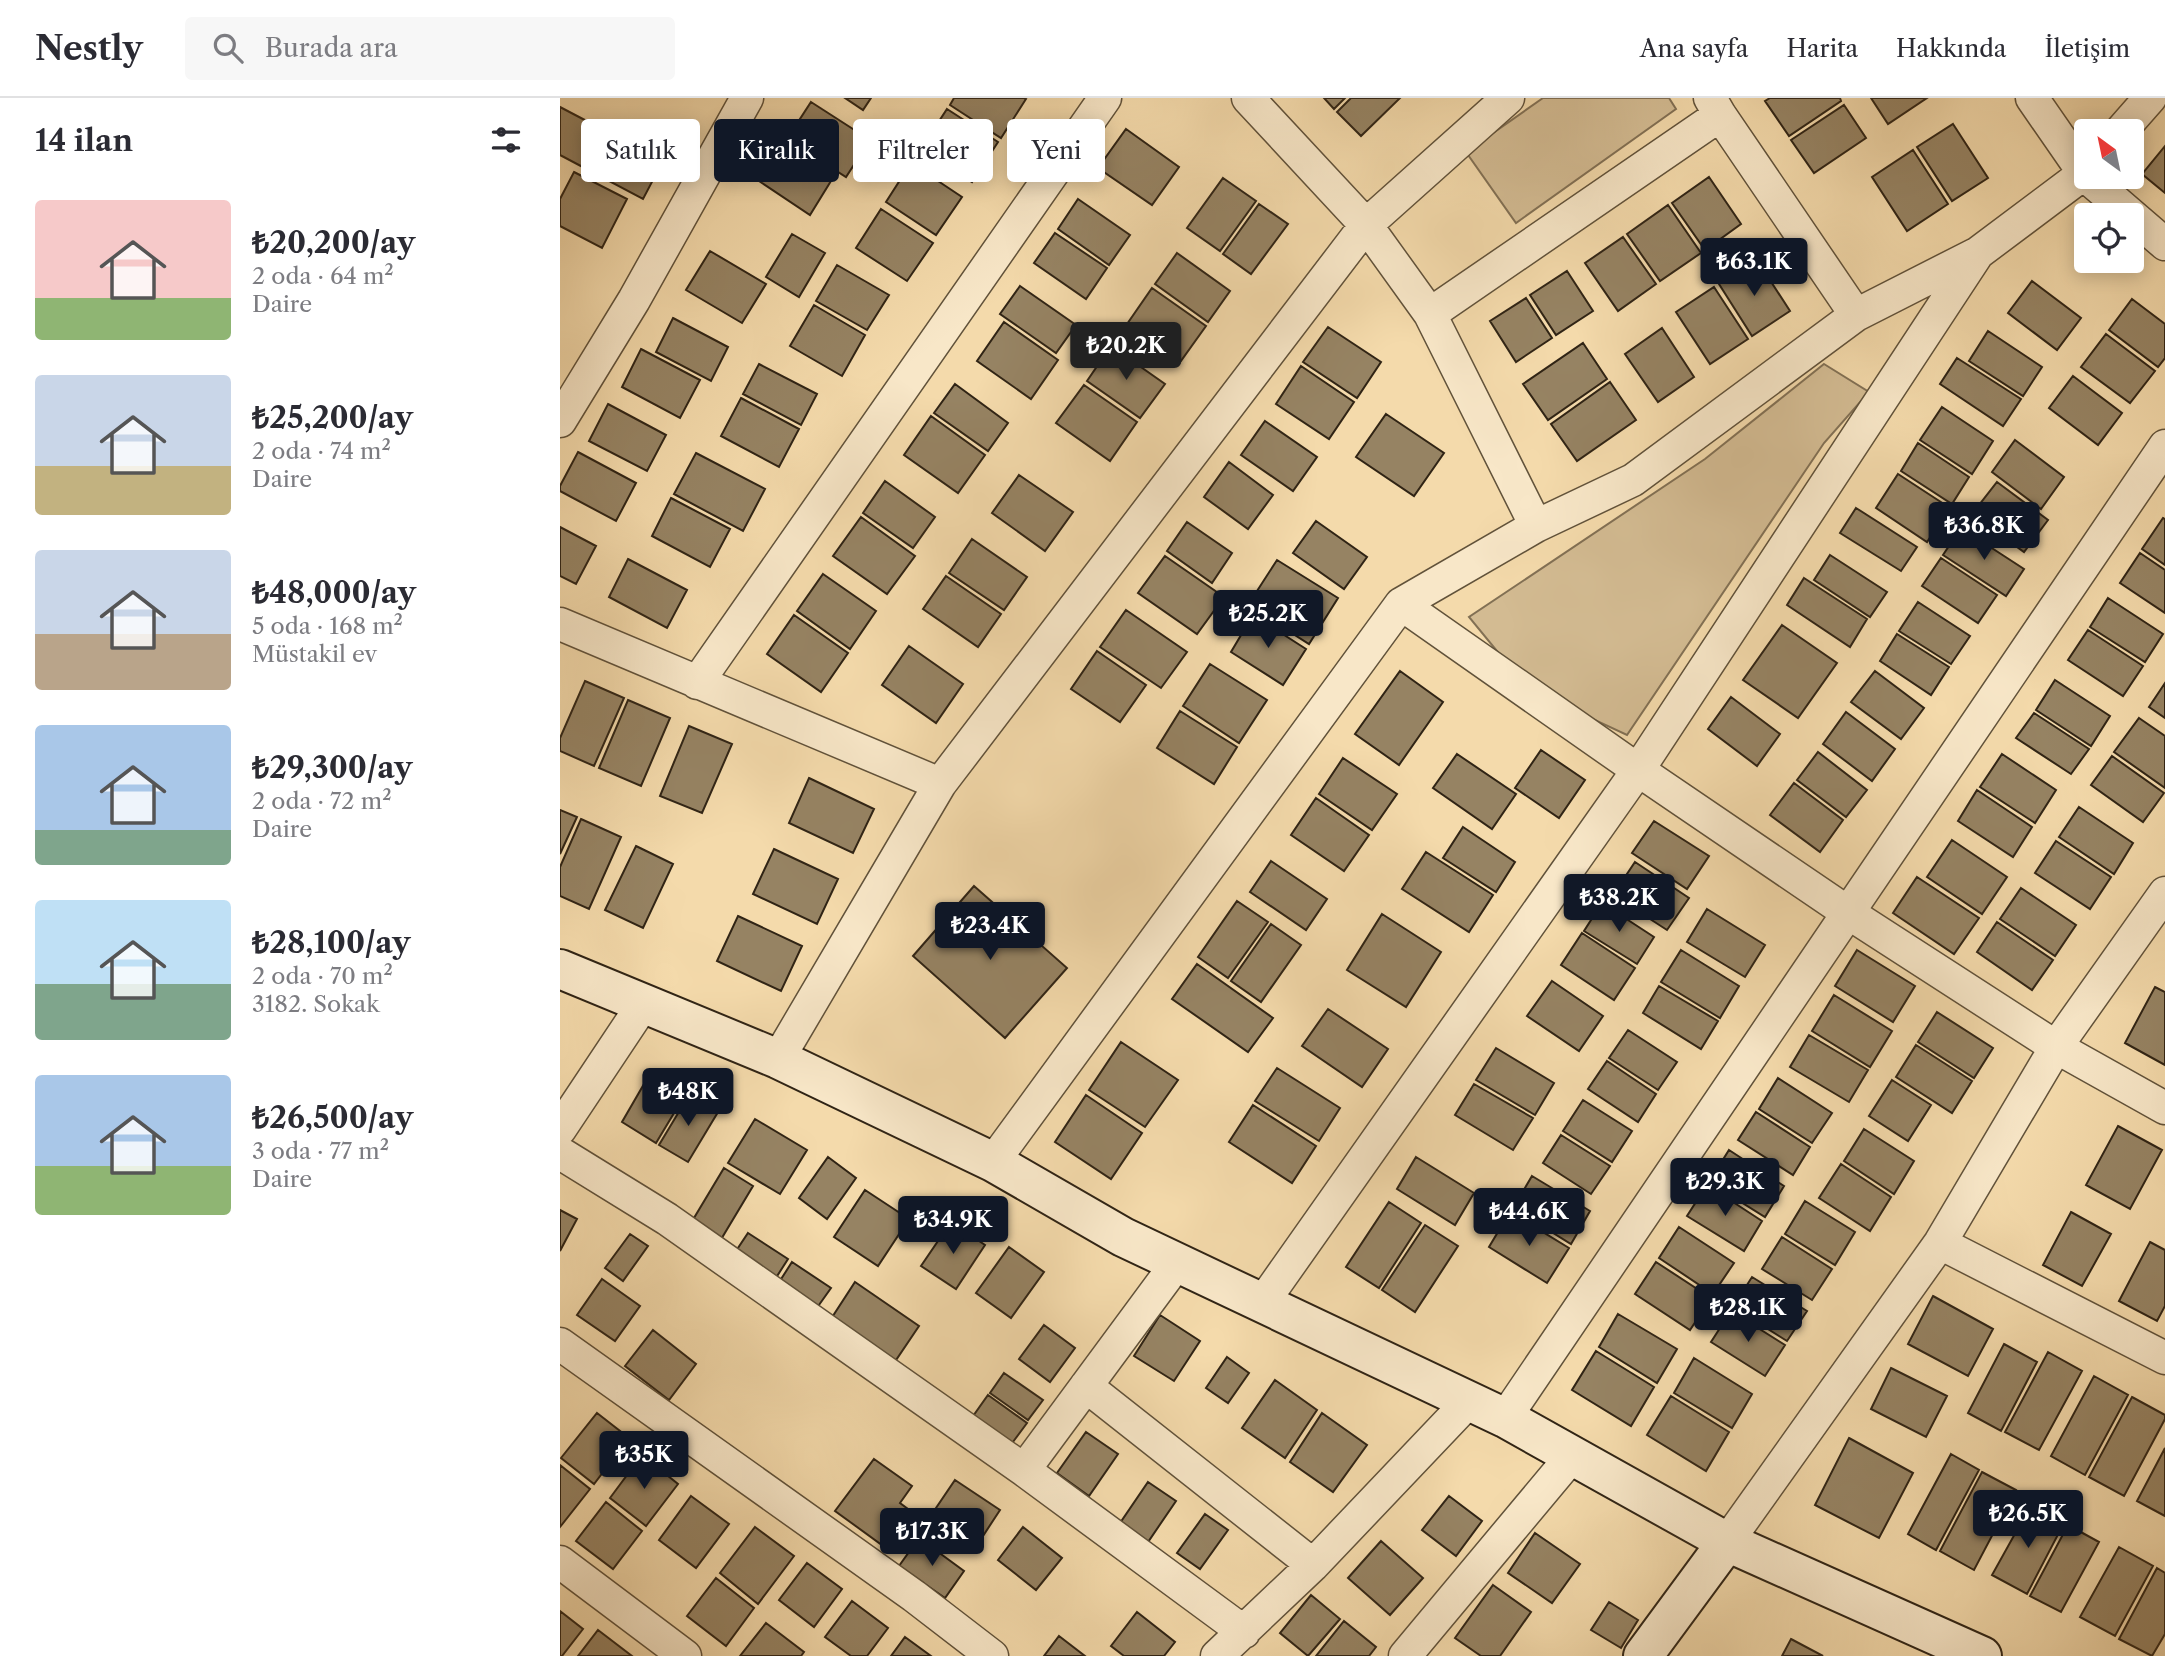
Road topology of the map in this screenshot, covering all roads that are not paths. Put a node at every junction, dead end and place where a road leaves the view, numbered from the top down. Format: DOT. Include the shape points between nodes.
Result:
graph roads {
  1 [pos="747,98"];
  2 [pos="1105,98"];
  3 [pos="1248,98"];
  4 [pos="1508,98"];
  5 [pos="2032,98"];
  6 [pos="2150,98"];
  7 [pos="1715,107"];
  8 [pos="2132,119"];
  9 [pos="2074,158"];
  10 [pos="2074,184"];
  11 [pos="2102,189"];
  12 [pos="1366,226"];
  13 [pos="2165,244"];
  14 [pos="1978,253"];
  15 [pos="1430,314"];
  16 [pos="1856,315"];
  17 [pos="560,421"];
  18 [pos="2165,446"];
  19 [pos="1535,526"];
  20 [pos="1401,604"];
  21 [pos="560,624"];
  22 [pos="697,684"];
  23 [pos="1638,770"];
  24 [pos="940,784"];
  25 [pos="2165,893"];
  26 [pos="1847,912"];
  27 [pos="560,970"];
  28 [pos="644,1003"];
  29 [pos="2056,1047"];
  30 [pos="778,1059"];
  31 [pos="2165,1108"];
  32 [pos="560,1129"];
  33 [pos="560,1153"];
  34 [pos="993,1162"];
  35 [pos="1940,1243"];
  36 [pos="1177,1263"];
  37 [pos="1263,1302"];
  38 [pos="560,1344"];
  39 [pos="2165,1358"];
  40 [pos="1087,1386"];
  41 [pos="1469,1401"];
  42 [pos="1505,1418"];
  43 [pos="1572,1455"];
  44 [pos="1024,1470"];
  45 [pos="1727,1542"];
  46 [pos="560,1562"];
  47 [pos="1313,1565"];
  48 [pos="1244,1632"];
  49 [pos="685,1656"];
  50 [pos="992,1656"];
  51 [pos="1217,1656"];
  52 [pos="1405,1656"];
  53 [pos="1643,1656"];
  54 [pos="1982,1656"];
  1 -- 17 [label="street"];
  2 -- 22 [label="street"];
  3 -- 12 [label="street"];
  4 -- 12 [label="street"];
  5 -- 9 [label="street"];
  6 -- 8 [label="street"];
  7 -- 15 [label="street"];
  7 -- 16 [label="street"];
  10 -- 14 [label="street"];
  11 -- 13 [label="street"];
  12 -- 15 [label="street"];
  12 -- 24 [label="street"];
  14 -- 16 [label="street"];
  14 -- 23 [label="street"];
  15 -- 19 [label="street"];
  16 -- 19 [label="street" via="1633,480"];
  18 -- 26 [label="street"];
  19 -- 20 [label="street"];
  20 -- 23 [label="street"];
  20 -- 34 [label="street"];
  21 -- 22 [label="street"];
  22 -- 24 [label="street"];
  23 -- 26 [label="street"];
  23 -- 37 [label="street"];
  24 -- 30 [label="street"];
  25 -- 29 [label="street"];
  26 -- 29 [label="street"];
  26 -- 42 [label="street"];
  27 -- 28 [label="main road"];
  28 -- 30 [label="main road"];
  28 -- 32 [label="street"];
  29 -- 31 [label="street"];
  29 -- 35 [label="street"];
  30 -- 34 [label="main road"];
  33 -- 44 [label="street" via="667,1219"];
  34 -- 36 [label="main road"];
  35 -- 39 [label="street"];
  35 -- 45 [label="street"];
  36 -- 37 [label="main road"];
  36 -- 40 [label="street"];
  37 -- 41 [label="main road"];
  38 -- 50 [label="street"];
  40 -- 44 [label="street"];
  40 -- 47 [label="street"];
  41 -- 42 [label="main road"];
  41 -- 47 [label="street"];
  42 -- 43 [label="main road"];
  43 -- 45 [label="main road"];
  43 -- 52 [label="street"];
  44 -- 48 [label="street"];
  45 -- 53 [label="main road"];
  45 -- 54 [label="main road"];
  46 -- 49 [label="street"];
  47 -- 48 [label="street"];
  48 -- 51 [label="street"];
}
